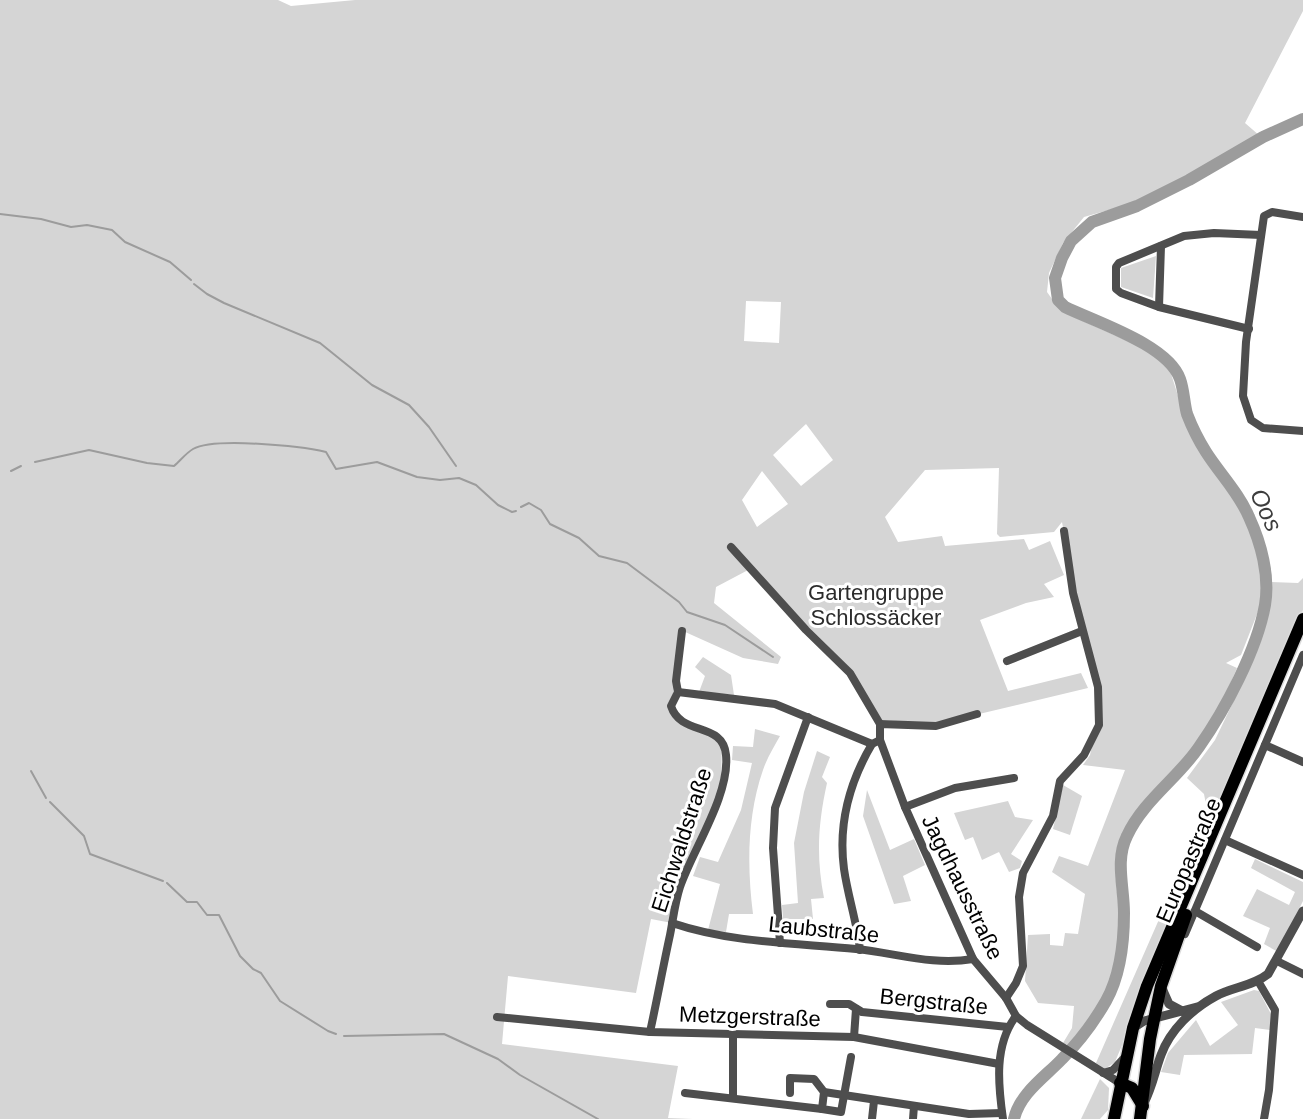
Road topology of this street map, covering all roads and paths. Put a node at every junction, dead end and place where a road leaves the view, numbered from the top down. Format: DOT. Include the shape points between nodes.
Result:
graph roads {
  1 [pos="1303,217"];
  2 [pos="1261,235"];
  3 [pos="1161,246"];
  4 [pos="1159,307"];
  5 [pos="1249,329"];
  6 [pos="1303,431"];
  7 [pos="1064,531"];
  8 [pos="731,547"];
  9 [pos="1303,619"];
  10 [pos="682,631"];
  11 [pos="1082,631"];
  12 [pos="1303,640"];
  13 [pos="1303,655"];
  14 [pos="1007,661"];
  15 [pos="678,692"];
  16 [pos="977,714"];
  17 [pos="808,717"];
  18 [pos="880,724"];
  19 [pos="876,742"];
  20 [pos="1265,745"];
  21 [pos="1303,762"];
  22 [pos="1014,778"];
  23 [pos="905,807"];
  24 [pos="1225,840"];
  25 [pos="1303,875"];
  26 [pos="1195,911"];
  27 [pos="1303,911"];
  28 [pos="672,923"];
  29 [pos="780,943"];
  30 [pos="1257,947"];
  31 [pos="860,950"];
  32 [pos="973,959"];
  33 [pos="1277,961"];
  34 [pos="1165,972"];
  35 [pos="1303,974"];
  36 [pos="1258,981"];
  37 [pos="1161,986"];
  38 [pos="1006,998"];
  39 [pos="830,1004"];
  40 [pos="1200,1006"];
  41 [pos="856,1009"];
  42 [pos="1184,1012"];
  43 [pos="1016,1016"];
  44 [pos="497,1017"];
  45 [pos="1154,1018"];
  46 [pos="1008,1027"];
  47 [pos="1133,1028"];
  48 [pos="650,1032"];
  49 [pos="733,1035"];
  50 [pos="854,1037"];
  51 [pos="1126,1056"];
  52 [pos="851,1057"];
  53 [pos="999,1064"];
  54 [pos="1103,1073"];
  55 [pos="1120,1083"];
  56 [pos="824,1092"];
  57 [pos="685,1093"];
  58 [pos="790,1093"];
  59 [pos="845,1096"];
  60 [pos="1117,1097"];
  61 [pos="733,1098"];
  62 [pos="874,1101"];
  63 [pos="914,1106"];
  64 [pos="1140,1106"];
  65 [pos="822,1109"];
  66 [pos="1002,1116"];
  67 [pos="1114,1118"];
  68 [pos="872,1119"];
  69 [pos="913,1119"];
  70 [pos="1264,1119"];
  1 -- 2 [label="street" via="1272,212 1264,216"];
  2 -- 3 [label="street" via="1196,234"];
  2 -- 5 [label="street"];
  3 -- 4 [label="street"];
  3 -- 4 [label="street" via="1119,263 1115,280 1121,293"];
  4 -- 5 [label="street"];
  5 -- 6 [label="street" via="1243,396 1251,420 1263,428"];
  7 -- 11 [label="street"];
  8 -- 18 [label="street" via="850,673"];
  9 -- 47 [label="main road, Europastraße"];
  10 -- 15 [label="street"];
  11 -- 14 [label="street"];
  11 -- 38 [label="street" via="1098,687 1099,725 1084,755 1060,781 1053,816 1023,873 1023,966"];
  12 -- 34 [label="main road, Europastraße"];
  13 -- 20 [label="street"];
  15 -- 17 [label="street" via="775,704"];
  15 -- 28 [label="street, Eichwaldstraße" via="671,706 674,717 715,734 726,755 716,805 679,888"];
  16 -- 18 [label="street" via="936,726"];
  17 -- 19 [label="street"];
  17 -- 29 [label="street" via="775,808"];
  18 -- 19 [label="street, Jagdhausstraße"];
  19 -- 23 [label="street, Jagdhausstraße"];
  19 -- 31 [label="street" via="849,792 842,823 844,870"];
  20 -- 21 [label="street"];
  20 -- 24 [label="street"];
  22 -- 23 [label="street" via="955,788"];
  23 -- 32 [label="street, Jagdhausstraße"];
  24 -- 25 [label="street"];
  24 -- 26 [label="street"];
  26 -- 30 [label="street"];
  26 -- 34 [label="street"];
  27 -- 33 [label="street"];
  28 -- 29 [label="street, Laubstraße" via="703,933"];
  28 -- 48 [label="street, Eichwaldstraße"];
  29 -- 31 [label="street, Laubstraße"];
  31 -- 32 [label="street, Laubstraße" via="949,963"];
  32 -- 38 [label="street, Jagdhausstraße"];
  33 -- 35 [label="street"];
  33 -- 36 [label="street"];
  34 -- 37 [label="main road, Europastraße"];
  36 -- 40 [label="street" via="1227,990"];
  36 -- 70 [label="street" via="1275,1010"];
  37 -- 42 [label="street" via="1169,1004"];
  37 -- 45 [label="main road, Europastraße"];
  38 -- 43 [label="street, Jagdhausstraße"];
  39 -- 41 [label="street, Bergstraße"];
  40 -- 42 [label="street"];
  40 -- 64 [label="street" via="1169,1038"];
  41 -- 46 [label="street, Bergstraße"];
  41 -- 50 [label="street, Bergstraße"];
  42 -- 45 [label="street"];
  43 -- 46 [label="street"];
  43 -- 54 [label="street, Jagdhausstraße"];
  44 -- 48 [label="street, Metzgerstraße"];
  45 -- 47 [label="street"];
  45 -- 64 [label="main road, Europastraße"];
  46 -- 53 [label="street"];
  47 -- 51 [label="main road, Europastraße"];
  48 -- 49 [label="street, Metzgerstraße"];
  49 -- 50 [label="street, Metzgerstraße"];
  49 -- 61 [label="street"];
  50 -- 53 [label="street, Metzgerstraße"];
  51 -- 54 [label="street"];
  51 -- 55 [label="main road, Europastraße"];
  52 -- 59 [label="street"];
  53 -- 66 [label="street"];
  54 -- 55 [label="street, Jagdhausstraße"];
  55 -- 60 [label="main road, Europastraße"];
  55 -- 64 [label="main road"];
  56 -- 58 [label="street" via="814,1079 790,1078"];
  56 -- 59 [label="street"];
  56 -- 65 [label="street"];
  57 -- 61 [label="street"];
  59 -- 62 [label="street"];
  59 -- 65 [label="street" via="841,1112"];
  60 -- 64 [label="main road" via="1127,1092"];
  60 -- 67 [label="main road, Europastraße"];
  61 -- 65 [label="street"];
  62 -- 63 [label="street"];
  62 -- 68 [label="street"];
  63 -- 66 [label="street"];
  63 -- 69 [label="street"];
}
